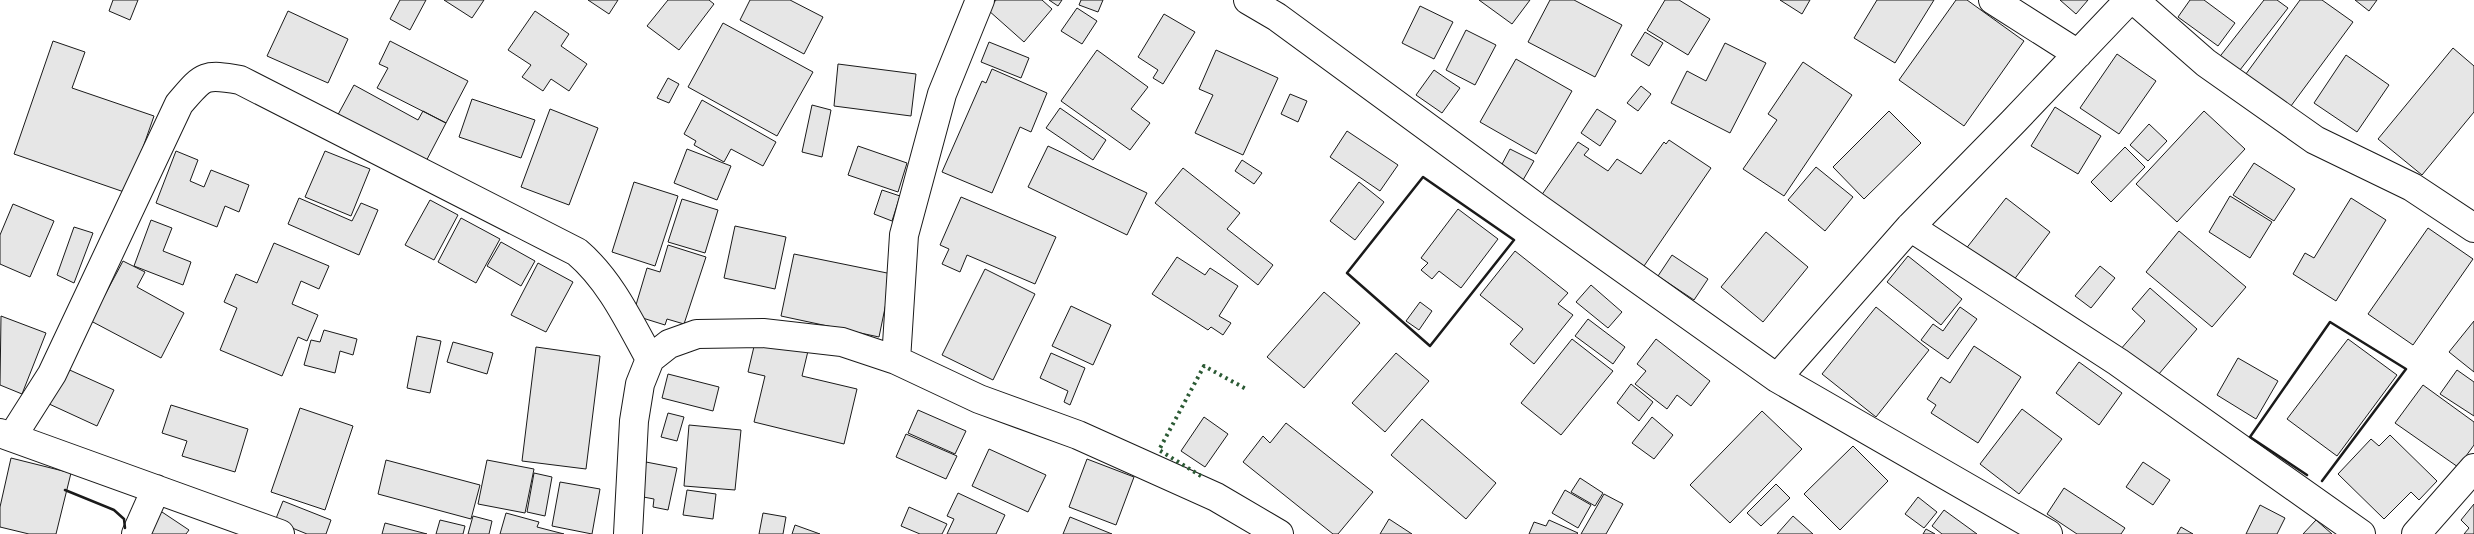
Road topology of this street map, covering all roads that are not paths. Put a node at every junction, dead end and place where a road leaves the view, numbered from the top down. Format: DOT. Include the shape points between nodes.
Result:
graph roads {
  1 [pos="980,0"];
  2 [pos="1248,0"];
  3 [pos="1993,0"];
  4 [pos="2129,0"];
  5 [pos="2134,0"];
  6 [pos="1284,8"];
  7 [pos="2078,54"];
  8 [pos="1910,227"];
  9 [pos="2474,228"];
  10 [pos="650,359"];
  11 [pos="896,360"];
  12 [pos="1777,378"];
  13 [pos="6,435"];
  14 [pos="2474,468"];
  15 [pos="156,489"];
  16 [pos="136,534"];
  17 [pos="280,534"];
  18 [pos="628,534"];
  19 [pos="1277,534"];
  20 [pos="2048,534"];
  21 [pos="2361,534"];
  22 [pos="2416,534"];
  1 -- 11 [label="street" via="942,94 904,235"];
  2 -- 6 [label="street"];
  3 -- 7 [label="street"];
  4 -- 7 [label="street"];
  5 -- 9 [label="street" via="2206,63 2315,140 2412,187"];
  6 -- 12 [label="street" via="1535,206"];
  7 -- 8 [label="street"];
  8 -- 12 [label="street"];
  8 -- 21 [label="street" via="2118,362"];
  10 -- 11 [label="street" via="669,344 697,334 763,333 842,342"];
  10 -- 13 [label="street" via="609,288 593,266 577,252 240,80 213,75 196,84 179,104 52,374"];
  10 -- 18 [label="street" via="640,384 634,421"];
  11 -- 19 [label="street" via="979,399 1087,438 1216,497"];
  12 -- 20 [label="street"];
  13 -- 15 [label="street"];
  14 -- 22 [label="street"];
  15 -- 16 [label="street"];
  15 -- 17 [label="street"];
}
